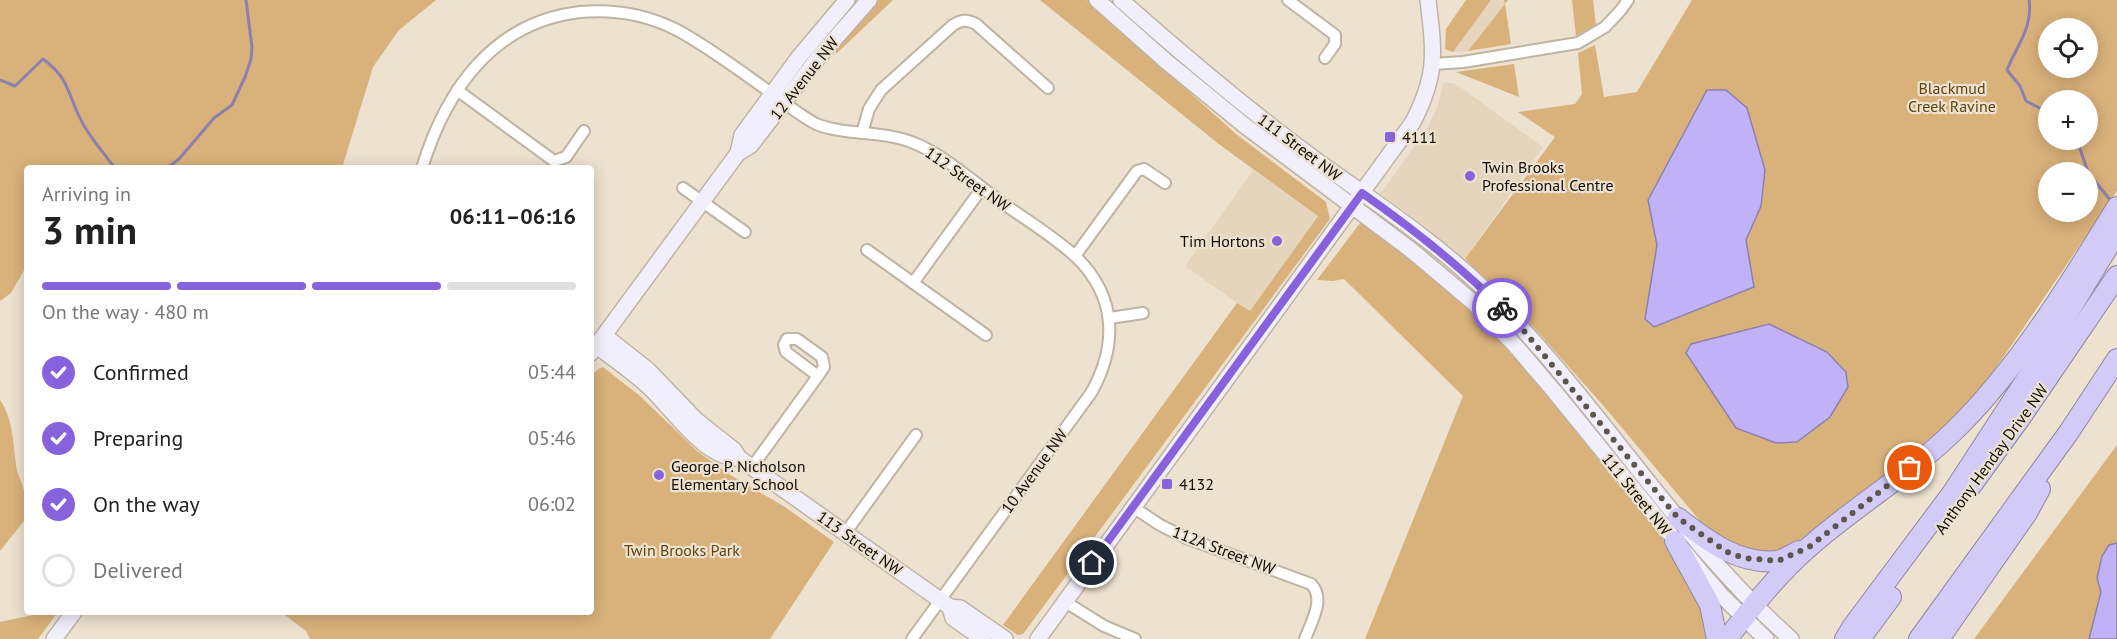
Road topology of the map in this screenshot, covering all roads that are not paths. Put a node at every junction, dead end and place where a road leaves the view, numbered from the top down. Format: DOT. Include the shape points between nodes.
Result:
graph roads {
  1 [pos="847,0"];
  2 [pos="869,0"];
  3 [pos="1098,0"];
  4 [pos="1121,0"];
  5 [pos="1288,0"];
  6 [pos="1428,0"];
  7 [pos="1628,0"];
  8 [pos="1325,58"];
  9 [pos="1433,64"];
  10 [pos="1048,88"];
  11 [pos="457,90"];
  12 [pos="778,98"];
  13 [pos="584,131"];
  14 [pos="862,133"];
  15 [pos="423,165"];
  16 [pos="1165,183"];
  17 [pos="683,188"];
  18 [pos="982,188"];
  19 [pos="1362,193"];
  20 [pos="702,202"];
  21 [pos="1353,206"];
  22 [pos="2117,207"];
  23 [pos="745,232"];
  24 [pos="2117,232"];
  25 [pos="867,250"];
  26 [pos="1075,256"];
  27 [pos="2094,257"];
  28 [pos="2115,279"];
  29 [pos="913,283"];
  30 [pos="1143,314"];
  31 [pos="1110,318"];
  32 [pos="986,335"];
  33 [pos="598,345"];
  34 [pos="2117,359"];
  35 [pos="818,376"];
  36 [pos="2069,432"];
  37 [pos="916,435"];
  38 [pos="746,462"];
  39 [pos="1133,507"];
  40 [pos="1678,518"];
  41 [pos="846,532"];
  42 [pos="1675,541"];
  43 [pos="1809,547"];
  44 [pos="1065,601"];
  45 [pos="945,604"];
  46 [pos="1749,611"];
  47 [pos="72,615"];
  48 [pos="54,639"];
  49 [pos="912,639"];
  50 [pos="983,639"];
  51 [pos="1005,639"];
  52 [pos="1038,639"];
  53 [pos="1135,639"];
  54 [pos="1305,639"];
  55 [pos="1717,639"];
  56 [pos="1727,639"];
  57 [pos="1766,639"];
  58 [pos="1791,639"];
  59 [pos="1845,639"];
  60 [pos="1860,639"];
  61 [pos="1918,639"];
  62 [pos="1939,639"];
  1 -- 12 [label="street, 12 Avenue NW" via="799,57"];
  2 -- 12 [label="street, 12 Avenue NW"];
  3 -- 21 [label="street, 111 Street NW" via="1234,118"];
  4 -- 19 [label="street, 111 Street NW" via="1250,110"];
  5 -- 8 [label="street" via="1335,35 1335,44"];
  6 -- 9 [label="street"];
  7 -- 9 [label="street" via="1605,27 1578,43"];
  9 -- 19 [label="street" via="1413,122"];
  10 -- 14 [label="street" via="976,24 964,20 953,25 881,90 869,109"];
  11 -- 12 [label="street, 112 Street NW" via="485,57 512,35 554,17 598,11 639,16 675,29"];
  11 -- 13 [label="street" via="554,161 566,157"];
  11 -- 15 [label="street, 112 Street NW" via="441,117"];
  12 -- 14 [label="street, 112 Street NW" via="822,126"];
  12 -- 20 [label="street, 12 Avenue NW" via="742,135 738,153"];
  14 -- 18 [label="street, 112 Street NW" via="895,136 921,146"];
  16 -- 26 [label="street" via="1144,169 1137,171"];
  17 -- 20 [label="street"];
  18 -- 26 [label="street, 112 Street NW"];
  18 -- 29 [label="street"];
  19 -- 21 [label="street"];
  19 -- 40 [label="street, 111 Street NW" via="1422,236 1504,310"];
  20 -- 23 [label="street"];
  20 -- 33 [label="street, 12 Avenue NW"];
  21 -- 39 [label="street"];
  21 -- 42 [label="street, 111 Street NW" via="1453,284 1513,344"];
  22 -- 27 [label="highway"];
  24 -- 27 [label="highway"];
  25 -- 29 [label="street"];
  26 -- 31 [label="street, 112 Street NW" via="1094,281"];
  27 -- 43 [label="highway" via="1980,404 1927,455"];
  27 -- 59 [label="highway" via="2043,354 1953,492"];
  28 -- 60 [label="highway, Anthony Henday Drive NW" via="2021,417"];
  29 -- 32 [label="street"];
  30 -- 31 [label="street"];
  31 -- 45 [label="street, 10 Avenue NW" via="1106,362 1091,393"];
  33 -- 38 [label="street, 113 Street NW" via="648,370 696,420"];
  34 -- 36 [label="highway"];
  35 -- 38 [label="street"];
  36 -- 61 [label="highway"];
  36 -- 62 [label="highway" via="2027,513"];
  37 -- 41 [label="street"];
  38 -- 41 [label="street, 113 Street NW"];
  39 -- 44 [label="street"];
  39 -- 54 [label="street, 112A Street NW" via="1176,533 1307,582 1318,596"];
  40 -- 43 [label="highway" via="1727,552 1744,558 1778,561"];
  40 -- 46 [label="street, 111 Street NW"];
  41 -- 45 [label="street, 113 Street NW"];
  42 -- 46 [label="street, 111 Street NW" via="1714,588"];
  42 -- 55 [label="highway" via="1710,605"];
  43 -- 46 [label="highway"];
  44 -- 52 [label="street"];
  44 -- 53 [label="street" via="1104,626"];
  45 -- 49 [label="street, 10 Avenue NW"];
  45 -- 50 [label="street, 113 Street NW" via="953,618"];
  45 -- 51 [label="street, 113 Street NW" via="960,608"];
  46 -- 56 [label="highway"];
  46 -- 57 [label="street, 111 Street NW"];
  46 -- 58 [label="street, 111 Street NW"];
  47 -- 48 [label="street"];
}
